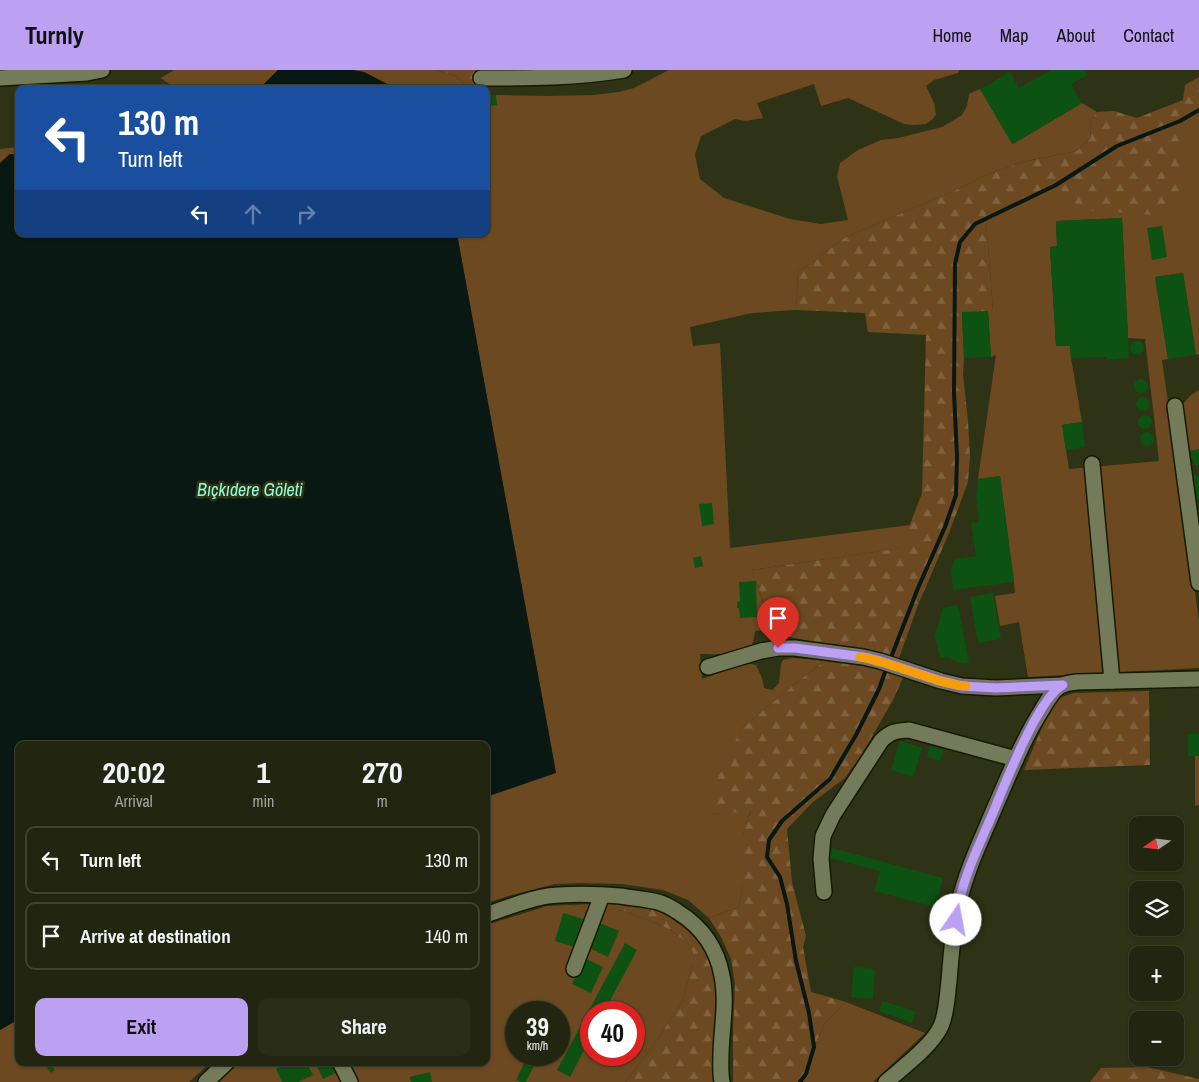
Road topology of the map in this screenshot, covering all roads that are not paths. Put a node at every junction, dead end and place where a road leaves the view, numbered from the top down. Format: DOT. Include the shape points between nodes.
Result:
graph roads {
  1 [pos="102,70"];
  2 [pos="624,70"];
  3 [pos="0,78"];
  4 [pos="481,78"];
  5 [pos="1175,406"];
  6 [pos="1092,464"];
  7 [pos="1199,583"];
  8 [pos="708,668"];
  9 [pos="1199,679"];
  10 [pos="1112,681"];
  11 [pos="1063,685"];
  12 [pos="1016,759"];
  13 [pos="824,892"];
  14 [pos="602,894"];
  15 [pos="490,914"];
  16 [pos="574,969"];
  17 [pos="223,1066"];
  18 [pos="342,1066"];
  19 [pos="206,1082"];
  20 [pos="350,1082"];
  21 [pos="722,1082"];
  22 [pos="886,1082"];
  1 -- 3 [label="street"];
  2 -- 4 [label="street" via="531,78"];
  5 -- 7 [label="street"];
  6 -- 10 [label="street"];
  8 -- 11 [label="street" via="761,651 795,648 863,657 971,687"];
  9 -- 10 [label="street"];
  10 -- 11 [label="street"];
  11 -- 12 [label="street" via="1050,696 1037,716"];
  12 -- 13 [label="street" via="909,730 887,734 833,815 824,836 821,859"];
  12 -- 22 [label="street" via="968,872 959,903 944,1019 935,1037"];
  14 -- 15 [label="street" via="547,896"];
  14 -- 16 [label="street"];
  14 -- 21 [label="street" via="660,903 685,916 706,936 719,963 724,992"];
  17 -- 19 [label="street"];
  18 -- 20 [label="street"];
}
